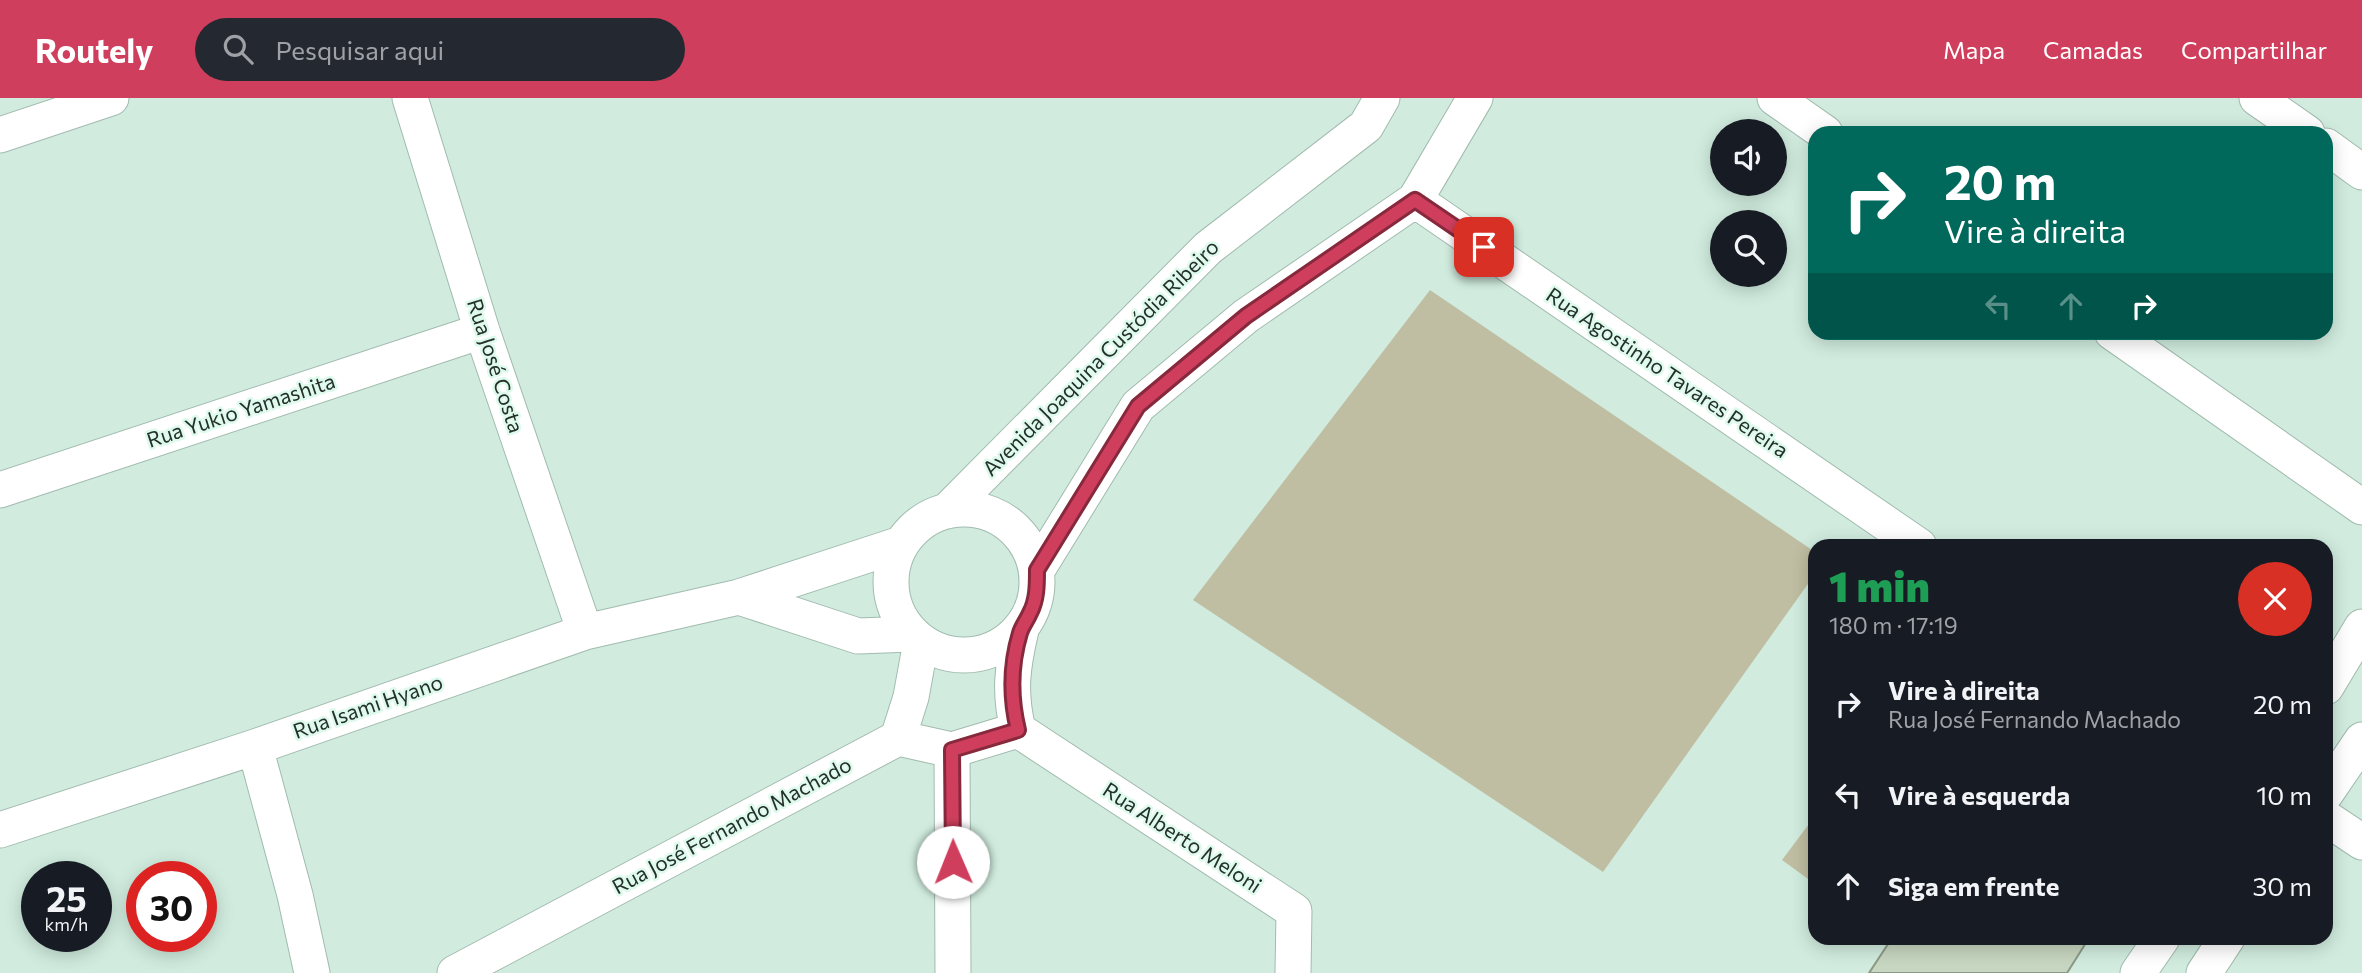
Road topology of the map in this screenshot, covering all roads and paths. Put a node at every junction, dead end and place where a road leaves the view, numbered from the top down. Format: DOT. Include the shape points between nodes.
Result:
graph roads {
  1 [pos="111,98"];
  2 [pos="410,98"];
  3 [pos="1382,98"];
  4 [pos="1475,98"];
  5 [pos="1775,98"];
  6 [pos="2257,98"];
  7 [pos="1815,126"];
  8 [pos="2297,126"];
  9 [pos="0,135"];
  10 [pos="2333,151"];
  11 [pos="2362,172"];
  12 [pos="1415,200"];
  13 [pos="482,331"];
  14 [pos="2123,340"];
  15 [pos="0,490"];
  16 [pos="2362,507"];
  17 [pos="947,511"];
  18 [pos="1909,539"];
  19 [pos="901,544"];
  20 [pos="1037,570"];
  21 [pos="739,597"];
  22 [pos="2362,627"];
  23 [pos="1021,630"];
  24 [pos="585,632"];
  25 [pos="916,638"];
  26 [pos="2333,675"];
  27 [pos="1018,730"];
  28 [pos="898,738"];
  29 [pos="2362,740"];
  30 [pos="255,747"];
  31 [pos="952,750"];
  32 [pos="2333,783"];
  33 [pos="2333,823"];
  34 [pos="0,830"];
  35 [pos="2362,842"];
  36 [pos="2157,945"];
  37 [pos="2222,945"];
  38 [pos="312,973"];
  39 [pos="455,973"];
  40 [pos="953,973"];
  41 [pos="1293,973"];
  42 [pos="2138,973"];
  43 [pos="2204,973"];
  1 -- 9 [label="street"];
  2 -- 13 [label="street, Rua José Costa"];
  3 -- 17 [label="street, Avenida Joaquina Custódia Ribeiro" via="1366,126 1208,248"];
  4 -- 12 [label="street"];
  5 -- 7 [label="street"];
  6 -- 8 [label="street"];
  10 -- 11 [label="street"];
  12 -- 18 [label="street, Rua Agostinho Tavares Pereira"];
  12 -- 20 [label="street" via="1246,316 1138,406"];
  13 -- 15 [label="street, Rua Yukio Yamashita"];
  13 -- 24 [label="street, Rua José Costa"];
  14 -- 16 [label="street"];
  17 -- 19 [label="street" via="929,518"];
  17 -- 20 [label="street" via="983,511 999,518 1026,542"];
  19 -- 21 [label="street, Rua Isami Hyano"];
  19 -- 25 [label="street" via="890,581 897,609"];
  20 -- 23 [label="street" via="1032,611"];
  21 -- 24 [label="street, Rua Isami Hyano"];
  21 -- 25 [label="street" via="858,636"];
  22 -- 26 [label="street"];
  23 -- 25 [label="street" via="984,653 962,656 940,652"];
  23 -- 27 [label="street" via="1012,666 1011,701"];
  24 -- 30 [label="street, Rua Isami Hyano"];
  25 -- 28 [label="street" via="911,697"];
  27 -- 31 [label="street"];
  27 -- 41 [label="street, Rua Alberto Meloni" via="1294,911"];
  28 -- 31 [label="street"];
  28 -- 39 [label="street, Rua José Fernando Machado"];
  29 -- 32 [label="street"];
  30 -- 34 [label="street, Rua Isami Hyano"];
  30 -- 38 [label="street"];
  31 -- 40 [label="street"];
  33 -- 35 [label="street"];
  36 -- 42 [label="street"];
  37 -- 43 [label="street"];
}
